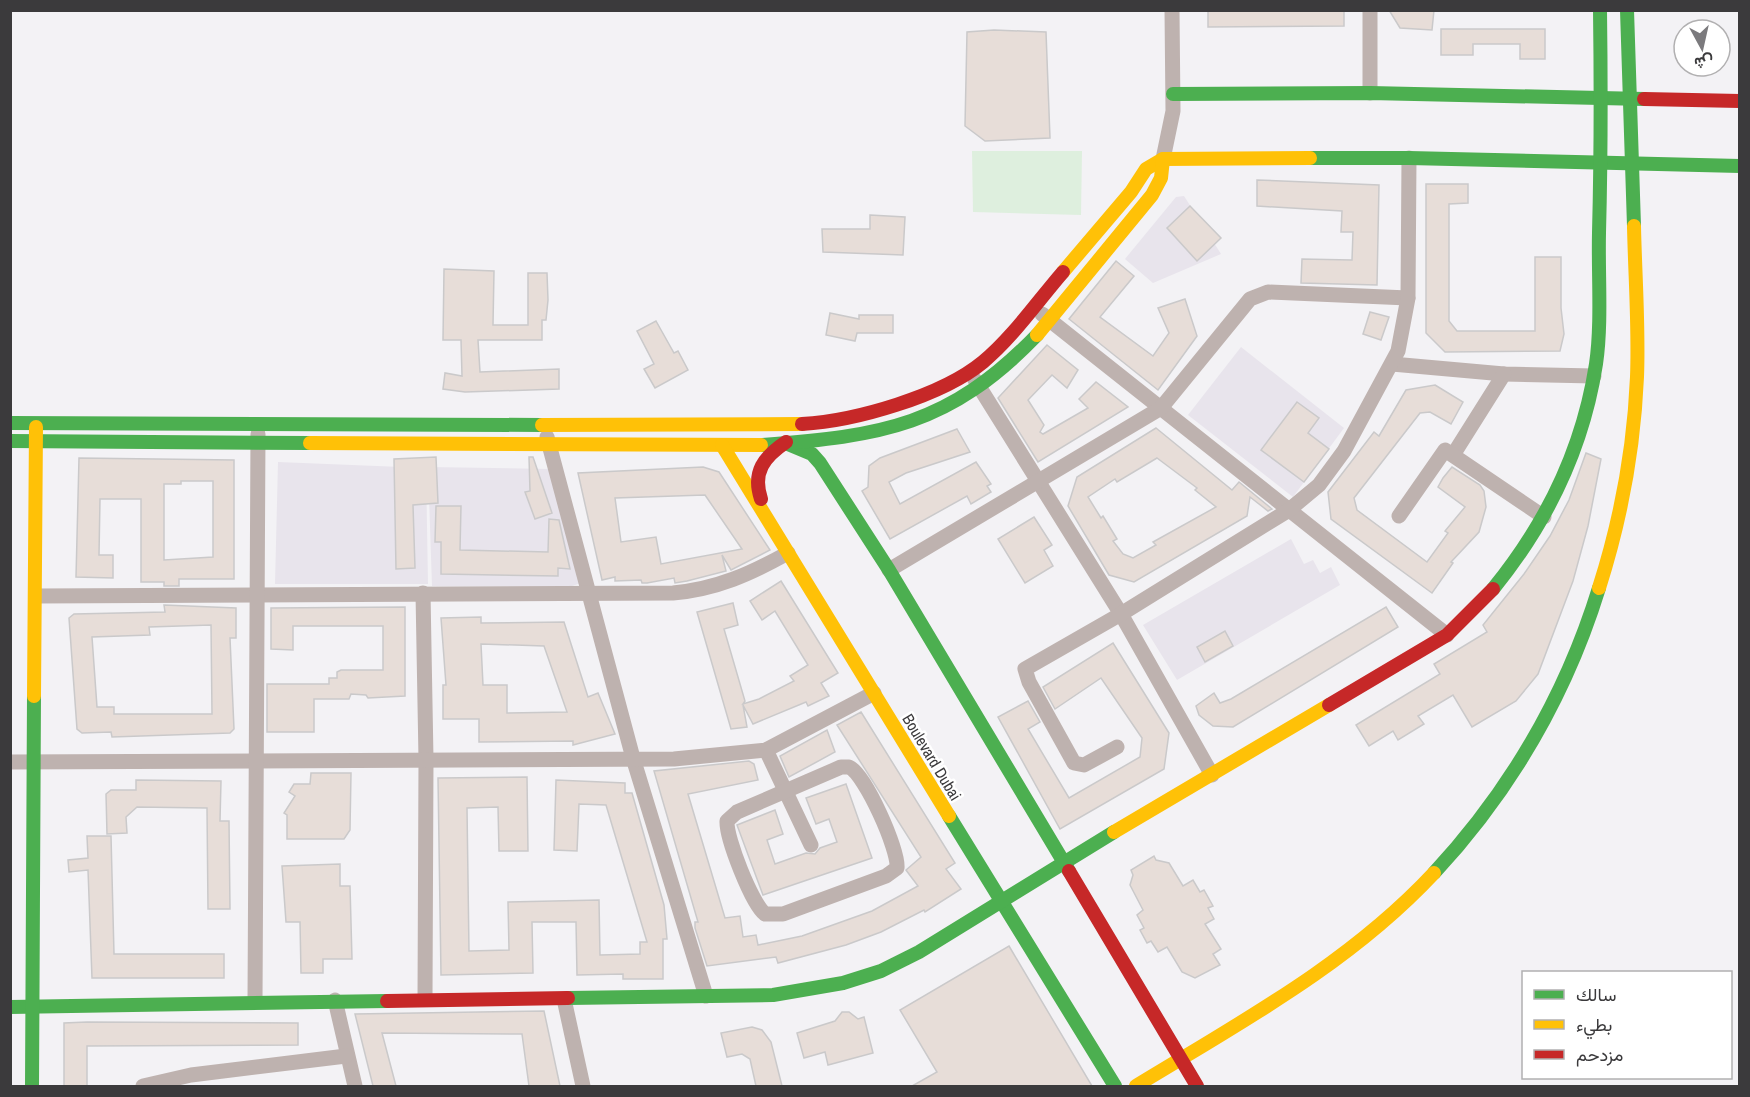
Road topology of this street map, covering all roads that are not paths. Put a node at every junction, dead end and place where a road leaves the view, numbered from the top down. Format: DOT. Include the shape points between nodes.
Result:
graph roads {
  1 [pos="1172,10"];
  2 [pos="1370,10"];
  3 [pos="1600,10"];
  4 [pos="1627,10"];
  5 [pos="1370,93"];
  6 [pos="1173,94"];
  7 [pos="1601,97"];
  8 [pos="1630,97"];
  9 [pos="1740,101"];
  10 [pos="1409,158"];
  11 [pos="1163,159"];
  12 [pos="1601,163"];
  13 [pos="1634,164"];
  14 [pos="1740,166"];
  15 [pos="1408,298"];
  16 [pos="1032,307"];
  17 [pos="1049,319"];
  18 [pos="1392,364"];
  19 [pos="970,372"];
  20 [pos="1504,374"];
  21 [pos="1594,376"];
  22 [pos="979,388"];
  23 [pos="1161,408"];
  24 [pos="10,423"];
  25 [pos="36,423"];
  26 [pos="818,423"];
  27 [pos="258,424"];
  28 [pos="543,426"];
  29 [pos="758,426"];
  30 [pos="816,440"];
  31 [pos="10,441"];
  32 [pos="36,441"];
  33 [pos="258,442"];
  34 [pos="785,443"];
  35 [pos="550,444"];
  36 [pos="722,445"];
  37 [pos="1453,455"];
  38 [pos="820,462"];
  39 [pos="1038,483"];
  40 [pos="1289,510"];
  41 [pos="1399,516"];
  42 [pos="1544,517"];
  43 [pos="774,530"];
  44 [pos="788,553"];
  45 [pos="889,570"];
  46 [pos="423,593"];
  47 [pos="590,593"];
  48 [pos="256,595"];
  49 [pos="37,596"];
  50 [pos="1121,614"];
  51 [pos="1447,635"];
  52 [pos="874,693"];
  53 [pos="1117,747"];
  54 [pos="766,750"];
  55 [pos="633,758"];
  56 [pos="254,759"];
  57 [pos="426,759"];
  58 [pos="36,761"];
  59 [pos="10,762"];
  60 [pos="1212,775"];
  61 [pos="786,791"];
  62 [pos="811,845"];
  63 [pos="1062,862"];
  64 [pos="1001,902"];
  65 [pos="706,996"];
  66 [pos="425,999"];
  67 [pos="564,999"];
  68 [pos="335,1000"];
  69 [pos="255,1001"];
  70 [pos="34,1005"];
  71 [pos="10,1007"];
  72 [pos="346,1056"];
  73 [pos="1180,1059"];
  74 [pos="32,1086"];
  75 [pos="143,1086"];
  76 [pos="354,1086"];
  77 [pos="583,1086"];
  78 [pos="1114,1086"];
  79 [pos="1136,1086"];
  80 [pos="1197,1086"];
  1 -- 6 [label="street"];
  2 -- 5 [label="street"];
  3 -- 7 [label="street"];
  4 -- 8 [label="street"];
  5 -- 6 [label="street"];
  5 -- 7 [label="street"];
  6 -- 11 [label="street" via="1171,127"];
  7 -- 8 [label="street"];
  7 -- 12 [label="street"];
  8 -- 9 [label="street"];
  8 -- 13 [label="street"];
  10 -- 11 [label="street"];
  10 -- 12 [label="street"];
  10 -- 15 [label="street"];
  11 -- 16 [label="street" via="1146,169 1131,192"];
  11 -- 17 [label="street" via="1158,187"];
  12 -- 13 [label="street"];
  12 -- 21 [label="street"];
  13 -- 14 [label="street"];
  13 -- 73 [label="street" via="1637,377 1631,446 1608,569 1559,697 1525,760 1488,812 1394,914 1289,994"];
  15 -- 18 [label="street"];
  15 -- 23 [label="street" via="1280,292 1250,299"];
  16 -- 17 [label="street"];
  16 -- 19 [label="street"];
  17 -- 22 [label="street"];
  17 -- 23 [label="street"];
  18 -- 20 [label="street"];
  18 -- 40 [label="street" via="1344,451 1319,486"];
  19 -- 22 [label="street"];
  19 -- 26 [label="street" via="943,388 912,399"];
  20 -- 21 [label="street"];
  20 -- 37 [label="street"];
  21 -- 42 [label="street" via="1578,440"];
  22 -- 30 [label="street" via="919,418"];
  22 -- 39 [label="street"];
  23 -- 39 [label="street"];
  23 -- 40 [label="street"];
  24 -- 25 [label="street"];
  25 -- 27 [label="street"];
  25 -- 32 [label="street"];
  26 -- 29 [label="street"];
  26 -- 34 [label="street"];
  27 -- 28 [label="street"];
  27 -- 33 [label="street"];
  28 -- 29 [label="street"];
  28 -- 35 [label="street"];
  29 -- 34 [label="street"];
  30 -- 34 [label="street"];
  30 -- 38 [label="street"];
  31 -- 32 [label="street"];
  32 -- 33 [label="street"];
  32 -- 49 [label="street"];
  33 -- 35 [label="street"];
  33 -- 48 [label="street"];
  34 -- 36 [label="street"];
  34 -- 38 [label="street" via="812,454"];
  34 -- 43 [label="street" via="759,466 756,478"];
  35 -- 36 [label="street"];
  35 -- 47 [label="street"];
  36 -- 43 [label="street, Boulevard Dubai"];
  37 -- 41 [label="street" via="1445,450"];
  37 -- 42 [label="street"];
  38 -- 45 [label="street"];
  39 -- 45 [label="street"];
  39 -- 50 [label="street"];
  40 -- 50 [label="street"];
  40 -- 51 [label="street"];
  42 -- 51 [label="street" via="1492,590"];
  43 -- 44 [label="street, Boulevard Dubai"];
  44 -- 47 [label="street" via="737,580 704,590"];
  44 -- 52 [label="street, Boulevard Dubai"];
  45 -- 63 [label="street"];
  46 -- 47 [label="street"];
  46 -- 48 [label="street"];
  46 -- 57 [label="street"];
  47 -- 55 [label="street"];
  48 -- 49 [label="street"];
  48 -- 56 [label="street"];
  49 -- 58 [label="street"];
  50 -- 53 [label="street" via="1025,669 1074,763 1084,765"];
  50 -- 60 [label="street"];
  51 -- 60 [label="street"];
  52 -- 54 [label="street"];
  52 -- 64 [label="street, Boulevard Dubai"];
  54 -- 55 [label="street" via="674,759"];
  54 -- 61 [label="street"];
  55 -- 57 [label="street"];
  55 -- 65 [label="street"];
  56 -- 57 [label="street"];
  56 -- 58 [label="street"];
  56 -- 69 [label="street"];
  57 -- 66 [label="street"];
  58 -- 59 [label="street"];
  58 -- 70 [label="street"];
  60 -- 63 [label="street"];
  61 -- 61 [label="street" via="730,816 727,821 729,838 751,892 765,914 783,914 886,876 897,868 897,853 856,770 841,767"];
  61 -- 62 [label="street"];
  63 -- 64 [label="street"];
  63 -- 73 [label="street"];
  64 -- 65 [label="street" via="919,952 843,984 773,995"];
  64 -- 78 [label="street, Boulevard Dubai"];
  65 -- 67 [label="street"];
  66 -- 67 [label="street"];
  66 -- 68 [label="street"];
  67 -- 77 [label="street"];
  68 -- 69 [label="street"];
  68 -- 72 [label="street"];
  69 -- 70 [label="street"];
  70 -- 71 [label="street"];
  70 -- 74 [label="street"];
  72 -- 75 [label="street" via="191,1075"];
  72 -- 76 [label="street"];
  73 -- 79 [label="street"];
  73 -- 80 [label="street"];
}
